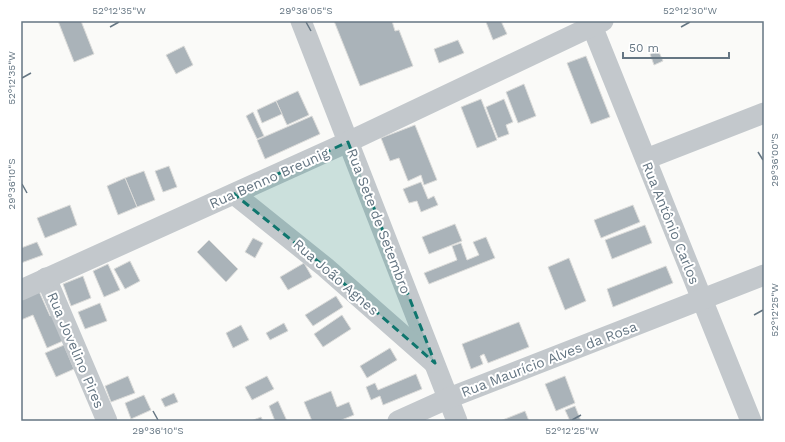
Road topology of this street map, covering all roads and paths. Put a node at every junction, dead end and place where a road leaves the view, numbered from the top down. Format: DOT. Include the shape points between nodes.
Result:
graph roads {
  1 [pos="301,21"];
  2 [pos="595,23"];
  3 [pos="764,113"];
  4 [pos="348,142"];
  5 [pos="646,159"];
  6 [pos="234,194"];
  7 [pos="764,275"];
  8 [pos="46,278"];
  9 [pos="21,290"];
  10 [pos="702,299"];
  11 [pos="435,363"];
  12 [pos="449,398"];
  13 [pos="107,421"];
  14 [pos="398,421"];
  15 [pos="458,421"];
  16 [pos="751,421"];
  1 -- 4 [label="street, Rua Sete de Setembro"];
  2 -- 4 [label="street, Rua Benno Breunig"];
  2 -- 5 [label="street, Rua Antônio Carlos"];
  3 -- 5 [label="street"];
  4 -- 6 [label="street, Rua Benno Breunig"];
  4 -- 11 [label="street, Rua Sete de Setembro"];
  5 -- 10 [label="street, Rua Antônio Carlos"];
  6 -- 8 [label="street, Rua Benno Breunig"];
  6 -- 11 [label="street, Rua João Agnes" via="325,267"];
  7 -- 10 [label="street, Rua Maurício Alves da Rosa"];
  8 -- 9 [label="street, Rua Benno Breunig"];
  8 -- 13 [label="street, Rua Jovelino Pires"];
  10 -- 12 [label="street, Rua Maurício Alves da Rosa"];
  10 -- 16 [label="street, Rua Antônio Carlos"];
  11 -- 12 [label="street, Rua Sete de Setembro"];
  12 -- 14 [label="street, Rua Maurício Alves da Rosa"];
  12 -- 15 [label="street, Rua Sete de Setembro"];
}
